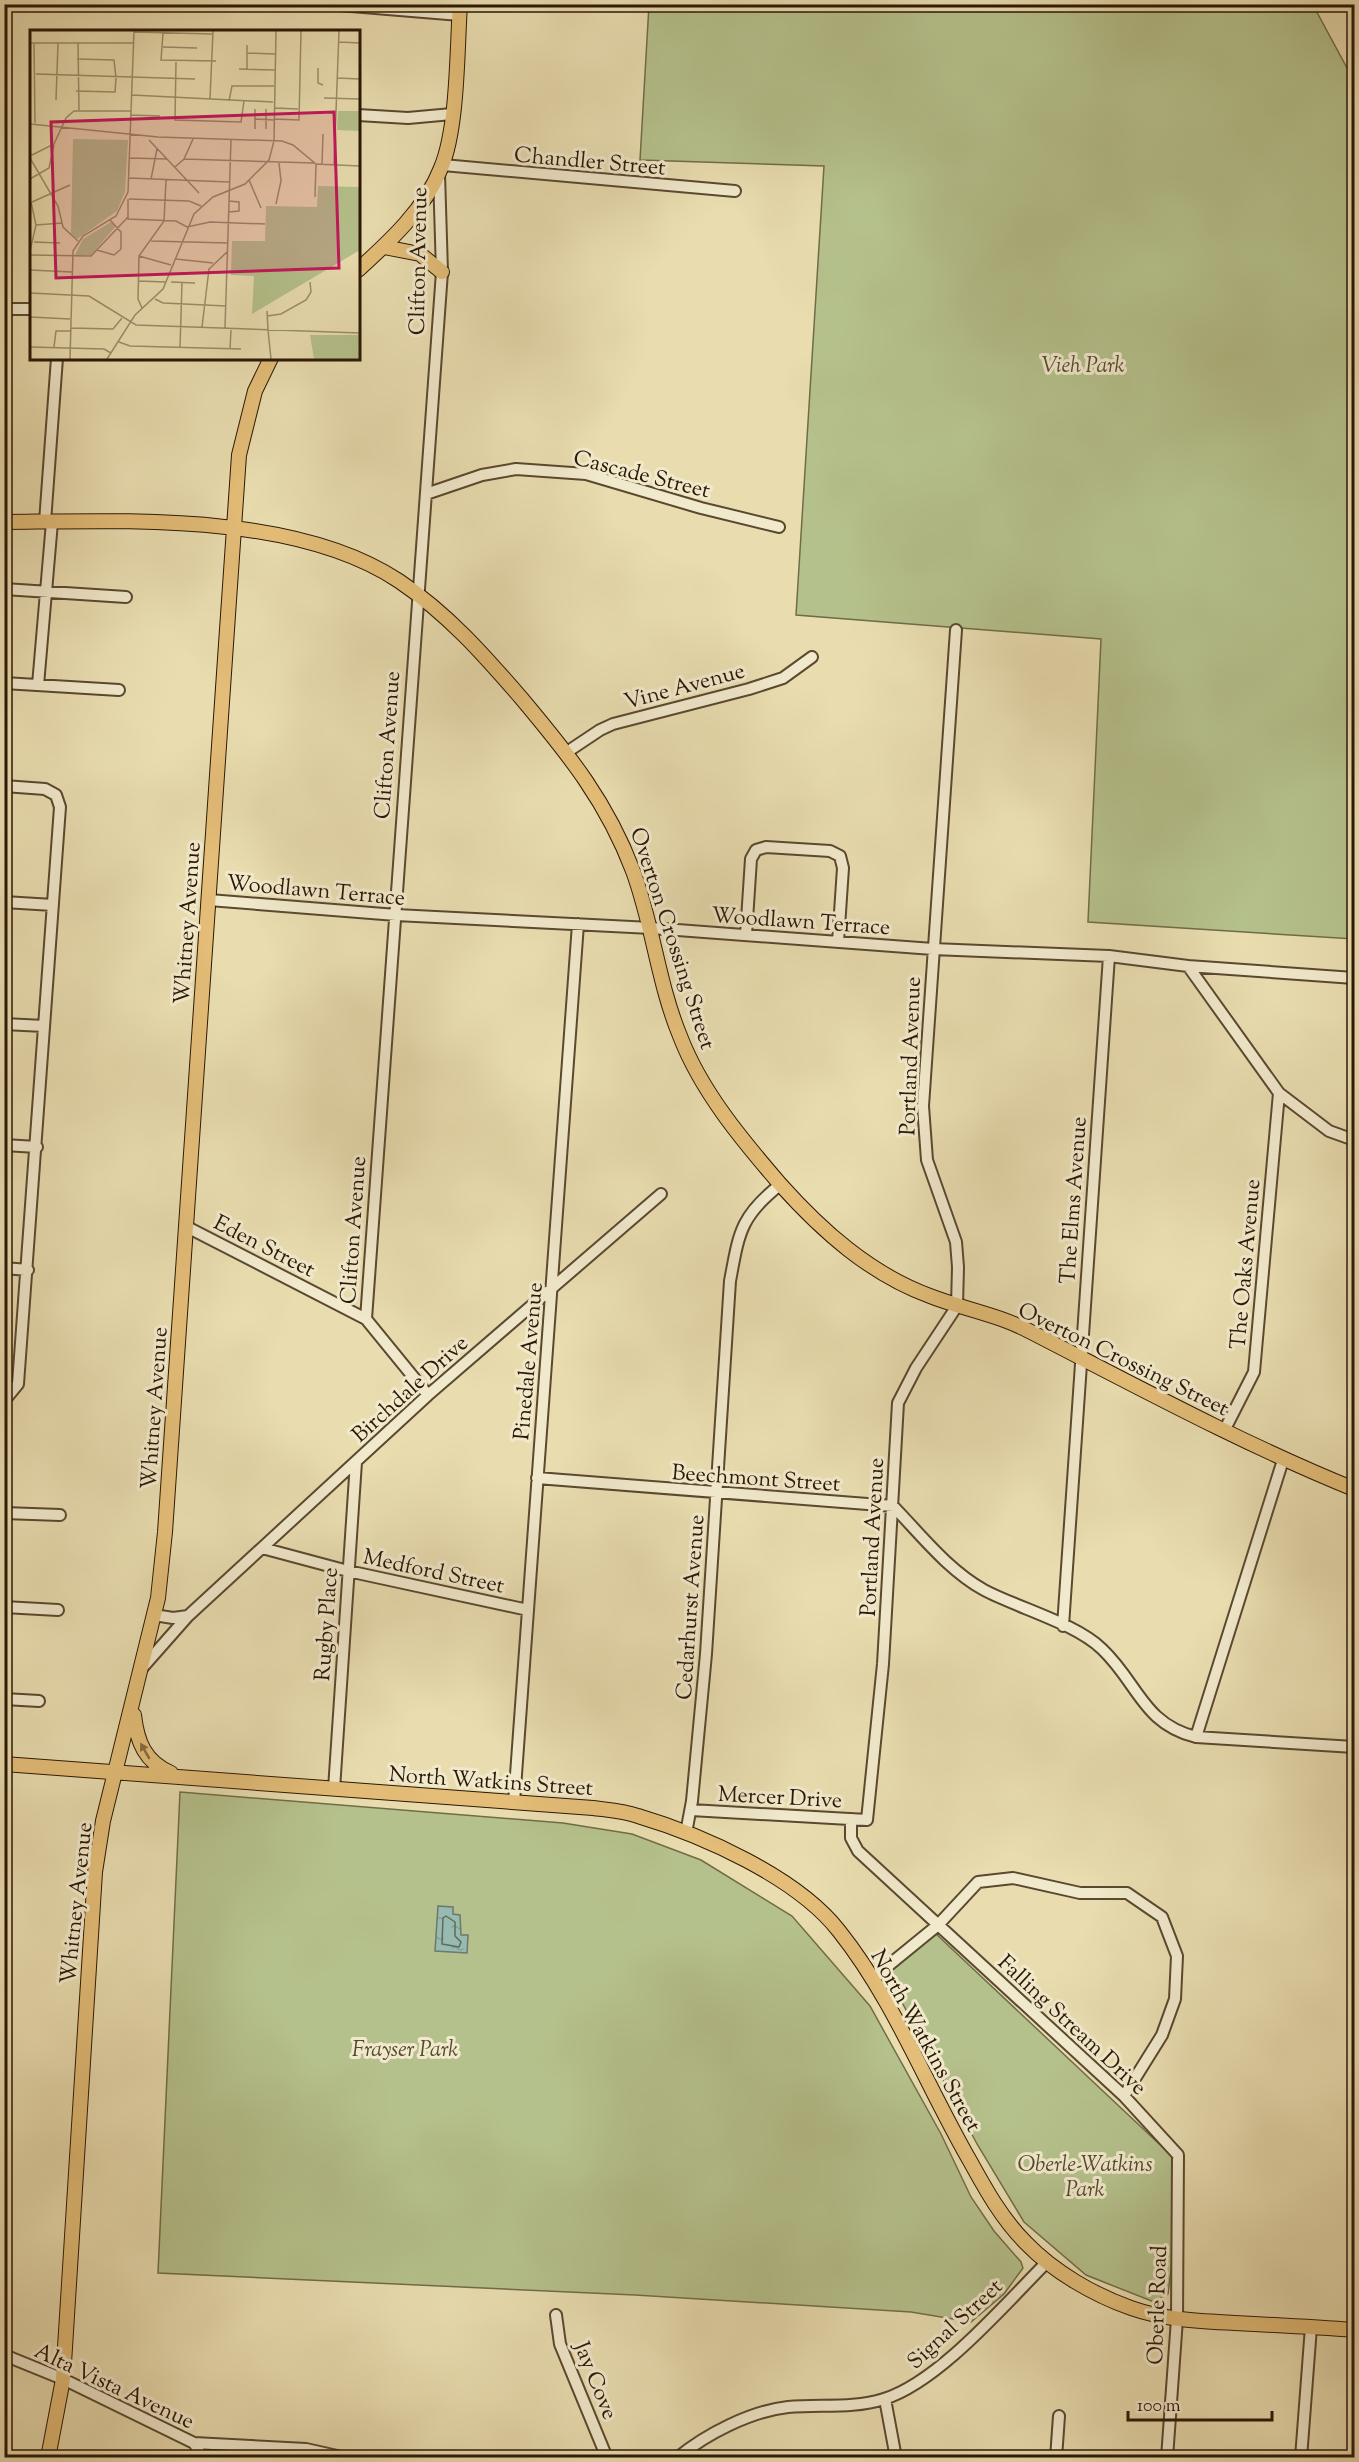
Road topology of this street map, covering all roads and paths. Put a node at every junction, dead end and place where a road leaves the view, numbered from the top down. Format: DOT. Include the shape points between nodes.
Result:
graph roads {
  1 [pos="327,4"];
  2 [pos="460,10"];
  3 [pos="452,114"];
  4 [pos="360,115"];
  5 [pos="441,169"];
  6 [pos="735,191"];
  7 [pos="384,247"];
  8 [pos="360,268"];
  9 [pos="442,272"];
  10 [pos="4,309"];
  11 [pos="30,309"];
  12 [pos="57,360"];
  13 [pos="270,360"];
  14 [pos="426,494"];
  15 [pos="4,522"];
  16 [pos="49,522"];
  17 [pos="779,527"];
  18 [pos="234,530"];
  19 [pos="4,589"];
  20 [pos="46,592"];
  21 [pos="418,596"];
  22 [pos="126,597"];
  23 [pos="956,630"];
  24 [pos="812,657"];
  25 [pos="4,683"];
  26 [pos="38,685"];
  27 [pos="119,690"];
  28 [pos="567,752"];
  29 [pos="4,786"];
  30 [pos="208,900"];
  31 [pos="4,902"];
  32 [pos="53,905"];
  33 [pos="396,915"];
  34 [pos="578,924"];
  35 [pos="651,928"];
  36 [pos="746,935"];
  37 [pos="838,942"];
  38 [pos="933,949"];
  39 [pos="1109,957"];
  40 [pos="1188,966"];
  41 [pos="1354,978"];
  42 [pos="4,1024"];
  43 [pos="44,1026"];
  44 [pos="1279,1093"];
  45 [pos="1354,1140"];
  46 [pos="4,1145"];
  47 [pos="36,1147"];
  48 [pos="781,1184"];
  49 [pos="661,1194"];
  50 [pos="187,1227"];
  51 [pos="4,1268"];
  52 [pos="28,1270"];
  53 [pos="554,1288"];
  54 [pos="957,1306"];
  55 [pos="366,1319"];
  56 [pos="1080,1358"];
  57 [pos="428,1395"];
  58 [pos="4,1401"];
  59 [pos="1224,1431"];
  60 [pos="1282,1460"];
  61 [pos="356,1462"];
  62 [pos="537,1478"];
  63 [pos="1354,1489"];
  64 [pos="717,1494"];
  65 [pos="893,1506"];
  66 [pos="4,1513"];
  67 [pos="60,1515"];
  68 [pos="262,1548"];
  69 [pos="348,1571"];
  70 [pos="4,1607"];
  71 [pos="58,1610"];
  72 [pos="528,1610"];
  73 [pos="154,1615"];
  74 [pos="188,1616"];
  75 [pos="1063,1626"];
  76 [pos="143,1667"];
  77 [pos="4,1699"];
  78 [pos="39,1701"];
  79 [pos="133,1706"];
  80 [pos="1196,1737"];
  81 [pos="1354,1747"];
  82 [pos="4,1764"];
  83 [pos="116,1772"];
  84 [pos="181,1777"];
  85 [pos="334,1790"];
  86 [pos="514,1802"];
  87 [pos="691,1810"];
  88 [pos="851,1819"];
  89 [pos="867,1820"];
  90 [pos="686,1833"];
  91 [pos="938,1925"];
  92 [pos="873,1978"];
  93 [pos="1124,2096"];
  94 [pos="1178,2155"];
  95 [pos="1047,2262"];
  96 [pos="556,2315"];
  97 [pos="1177,2319"];
  98 [pos="1311,2327"];
  99 [pos="1354,2330"];
  100 [pos="4,2355"];
  101 [pos="63,2379"];
  102 [pos="885,2399"];
  103 [pos="1059,2416"];
  104 [pos="194,2443"];
  105 [pos="48,2457"];
  106 [pos="203,2457"];
  107 [pos="346,2457"];
  108 [pos="607,2457"];
  109 [pos="677,2457"];
  110 [pos="896,2457"];
  111 [pos="1056,2457"];
  112 [pos="1167,2457"];
  113 [pos="1301,2457"];
  1 -- 2 [label="street"];
  2 -- 3 [label="main road, Clifton Avenue"];
  3 -- 4 [label="street" via="408,118"];
  3 -- 5 [label="main road, Clifton Avenue"];
  5 -- 6 [label="street, Chandler Street"];
  5 -- 7 [label="main road" via="412,216"];
  5 -- 9 [label="street, Clifton Avenue"];
  7 -- 8 [label="main road"];
  7 -- 9 [label="main road" via="420,254"];
  9 -- 14 [label="street, Clifton Avenue"];
  10 -- 11 [label="street"];
  12 -- 16 [label="street"];
  13 -- 18 [label="main road, Whitney Avenue" via="245,425"];
  14 -- 17 [label="street, Cascade Street" via="482,475 516,469 586,474"];
  14 -- 21 [label="street, Clifton Avenue"];
  15 -- 16 [label="main road, Overton Crossing Street"];
  16 -- 18 [label="main road, Overton Crossing Street" via="147,522"];
  16 -- 20 [label="street"];
  18 -- 21 [label="main road, Overton Crossing Street" via="294,537 333,550 396,579"];
  18 -- 30 [label="main road, Whitney Avenue"];
  19 -- 20 [label="street"];
  20 -- 22 [label="street"];
  20 -- 26 [label="street"];
  21 -- 28 [label="main road, Overton Crossing Street" via="453,622 484,654"];
  21 -- 33 [label="street, Clifton Avenue"];
  23 -- 38 [label="street, Portland Avenue"];
  24 -- 28 [label="street, Vine Avenue" via="783,678 761,686 600,729"];
  25 -- 26 [label="street"];
  26 -- 27 [label="street"];
  28 -- 35 [label="main road, Overton Crossing Street" via="617,829"];
  29 -- 32 [label="street" via="45,789 56,795 60,807"];
  30 -- 33 [label="street, Woodlawn Terrace"];
  30 -- 50 [label="main road, Whitney Avenue"];
  31 -- 32 [label="street"];
  32 -- 43 [label="street"];
  33 -- 34 [label="street, Woodlawn Terrace"];
  33 -- 55 [label="street, Clifton Avenue"];
  34 -- 35 [label="street, Woodlawn Terrace"];
  34 -- 53 [label="street, Pinedale Avenue"];
  35 -- 36 [label="street, Woodlawn Terrace"];
  35 -- 48 [label="main road, Overton Crossing Street" via="666,995 685,1047 724,1115"];
  36 -- 37 [label="street, Woodlawn Terrace"];
  36 -- 37 [label="street" via="751,859 756,850 766,847 830,851 840,856 843,868"];
  37 -- 38 [label="street, Woodlawn Terrace"];
  38 -- 39 [label="street, Woodlawn Terrace"];
  38 -- 54 [label="street, Portland Avenue" via="923,1137 927,1160 956,1242"];
  39 -- 40 [label="street, Woodlawn Terrace"];
  39 -- 56 [label="street, The Elms Avenue"];
  40 -- 41 [label="street, Woodlawn Terrace"];
  40 -- 44 [label="street"];
  42 -- 43 [label="street"];
  43 -- 47 [label="street"];
  44 -- 45 [label="street" via="1329,1131"];
  44 -- 59 [label="street, The Oaks Avenue" via="1254,1372"];
  46 -- 47 [label="street"];
  47 -- 52 [label="street"];
  48 -- 54 [label="main road, Overton Crossing Street" via="818,1223 865,1262 893,1281"];
  48 -- 64 [label="street, Cedarhurst Avenue" via="758,1202 737,1243 730,1281"];
  49 -- 53 [label="street, Birchdale Drive"];
  50 -- 55 [label="street, Eden Street"];
  50 -- 73 [label="main road, Whitney Avenue" via="165,1532"];
  51 -- 52 [label="street"];
  52 -- 58 [label="street" via="18,1384"];
  53 -- 57 [label="street, Birchdale Drive"];
  53 -- 62 [label="street, Pinedale Avenue"];
  54 -- 56 [label="main road, Overton Crossing Street" via="1025,1328"];
  54 -- 65 [label="street, Portland Avenue" via="898,1403"];
  55 -- 57 [label="street, Eden Street"];
  56 -- 59 [label="main road, Overton Crossing Street"];
  56 -- 75 [label="street, The Elms Avenue"];
  57 -- 61 [label="street, Birchdale Drive"];
  59 -- 60 [label="main road, Overton Crossing Street"];
  60 -- 63 [label="main road, Overton Crossing Street"];
  60 -- 80 [label="street"];
  61 -- 68 [label="street, Birchdale Drive"];
  61 -- 69 [label="street, Rugby Place"];
  62 -- 64 [label="street, Beechmont Street"];
  62 -- 72 [label="street, Pinedale Avenue"];
  64 -- 65 [label="street, Beechmont Street"];
  64 -- 87 [label="street, Cedarhurst Avenue"];
  65 -- 75 [label="street" via="962,1575 983,1589"];
  65 -- 89 [label="street, Portland Avenue" via="883,1664"];
  66 -- 67 [label="street"];
  68 -- 69 [label="street, Medford Street"];
  68 -- 74 [label="street, Birchdale Drive"];
  69 -- 72 [label="street, Medford Street"];
  69 -- 85 [label="street, Rugby Place"];
  70 -- 71 [label="street"];
  72 -- 86 [label="street, Pinedale Avenue"];
  73 -- 74 [label="street"];
  73 -- 76 [label="main road, Whitney Avenue"];
  74 -- 76 [label="street, Birchdale Drive"];
  75 -- 80 [label="street" via="1100,1647 1161,1723"];
  76 -- 79 [label="main road, Whitney Avenue"];
  77 -- 78 [label="street"];
  79 -- 83 [label="main road, Whitney Avenue"];
  84 -- 79 [label="main road, one-way" via="158,1767 147,1757 136,1733"];
  80 -- 81 [label="street"];
  82 -- 83 [label="main road, North Watkins Street"];
  83 -- 84 [label="main road, North Watkins Street"];
  83 -- 101 [label="main road, Whitney Avenue" via="95,1872"];
  84 -- 85 [label="main road, North Watkins Street"];
  85 -- 86 [label="main road, North Watkins Street"];
  86 -- 90 [label="main road, North Watkins Street" via="636,1815"];
  87 -- 88 [label="street, Mercer Drive"];
  87 -- 90 [label="street, Cedarhurst Avenue"];
  88 -- 89 [label="street, Mercer Drive"];
  88 -- 91 [label="street, Falling Stream Drive" via="850,1838 858,1851"];
  90 -- 92 [label="main road, North Watkins Street" via="736,1855 793,1888 838,1928"];
  91 -- 92 [label="street"];
  91 -- 93 [label="street, Falling Stream Drive"];
  91 -- 93 [label="street" via="978,1882 1013,1878 1080,1893 1127,1893 1162,1917 1177,1956 1175,1999 1162,2035"];
  92 -- 95 [label="main road, North Watkins Street" via="990,2196 1011,2227"];
  93 -- 94 [label="street, Falling Stream Drive"];
  94 -- 97 [label="street, Oberle Road"];
  95 -- 97 [label="main road, North Watkins Street" via="1130,2308"];
  95 -- 102 [label="street, Signal Street" via="917,2385"];
  96 -- 108 [label="street, Jay Cove" via="560,2344"];
  97 -- 98 [label="main road, North Watkins Street"];
  97 -- 112 [label="street, Oberle Road"];
  98 -- 99 [label="main road, North Watkins Street"];
  98 -- 113 [label="street"];
  100 -- 101 [label="street, Alta Vista Avenue"];
  101 -- 104 [label="street, Alta Vista Avenue"];
  101 -- 105 [label="main road, Whitney Avenue"];
  102 -- 109 [label="street, Signal Street" via="854,2406 786,2408 729,2424"];
  102 -- 110 [label="street"];
  103 -- 111 [label="street"];
  104 -- 106 [label="street, Alta Vista Avenue"];
  104 -- 107 [label="street" via="306,2449"];
}
